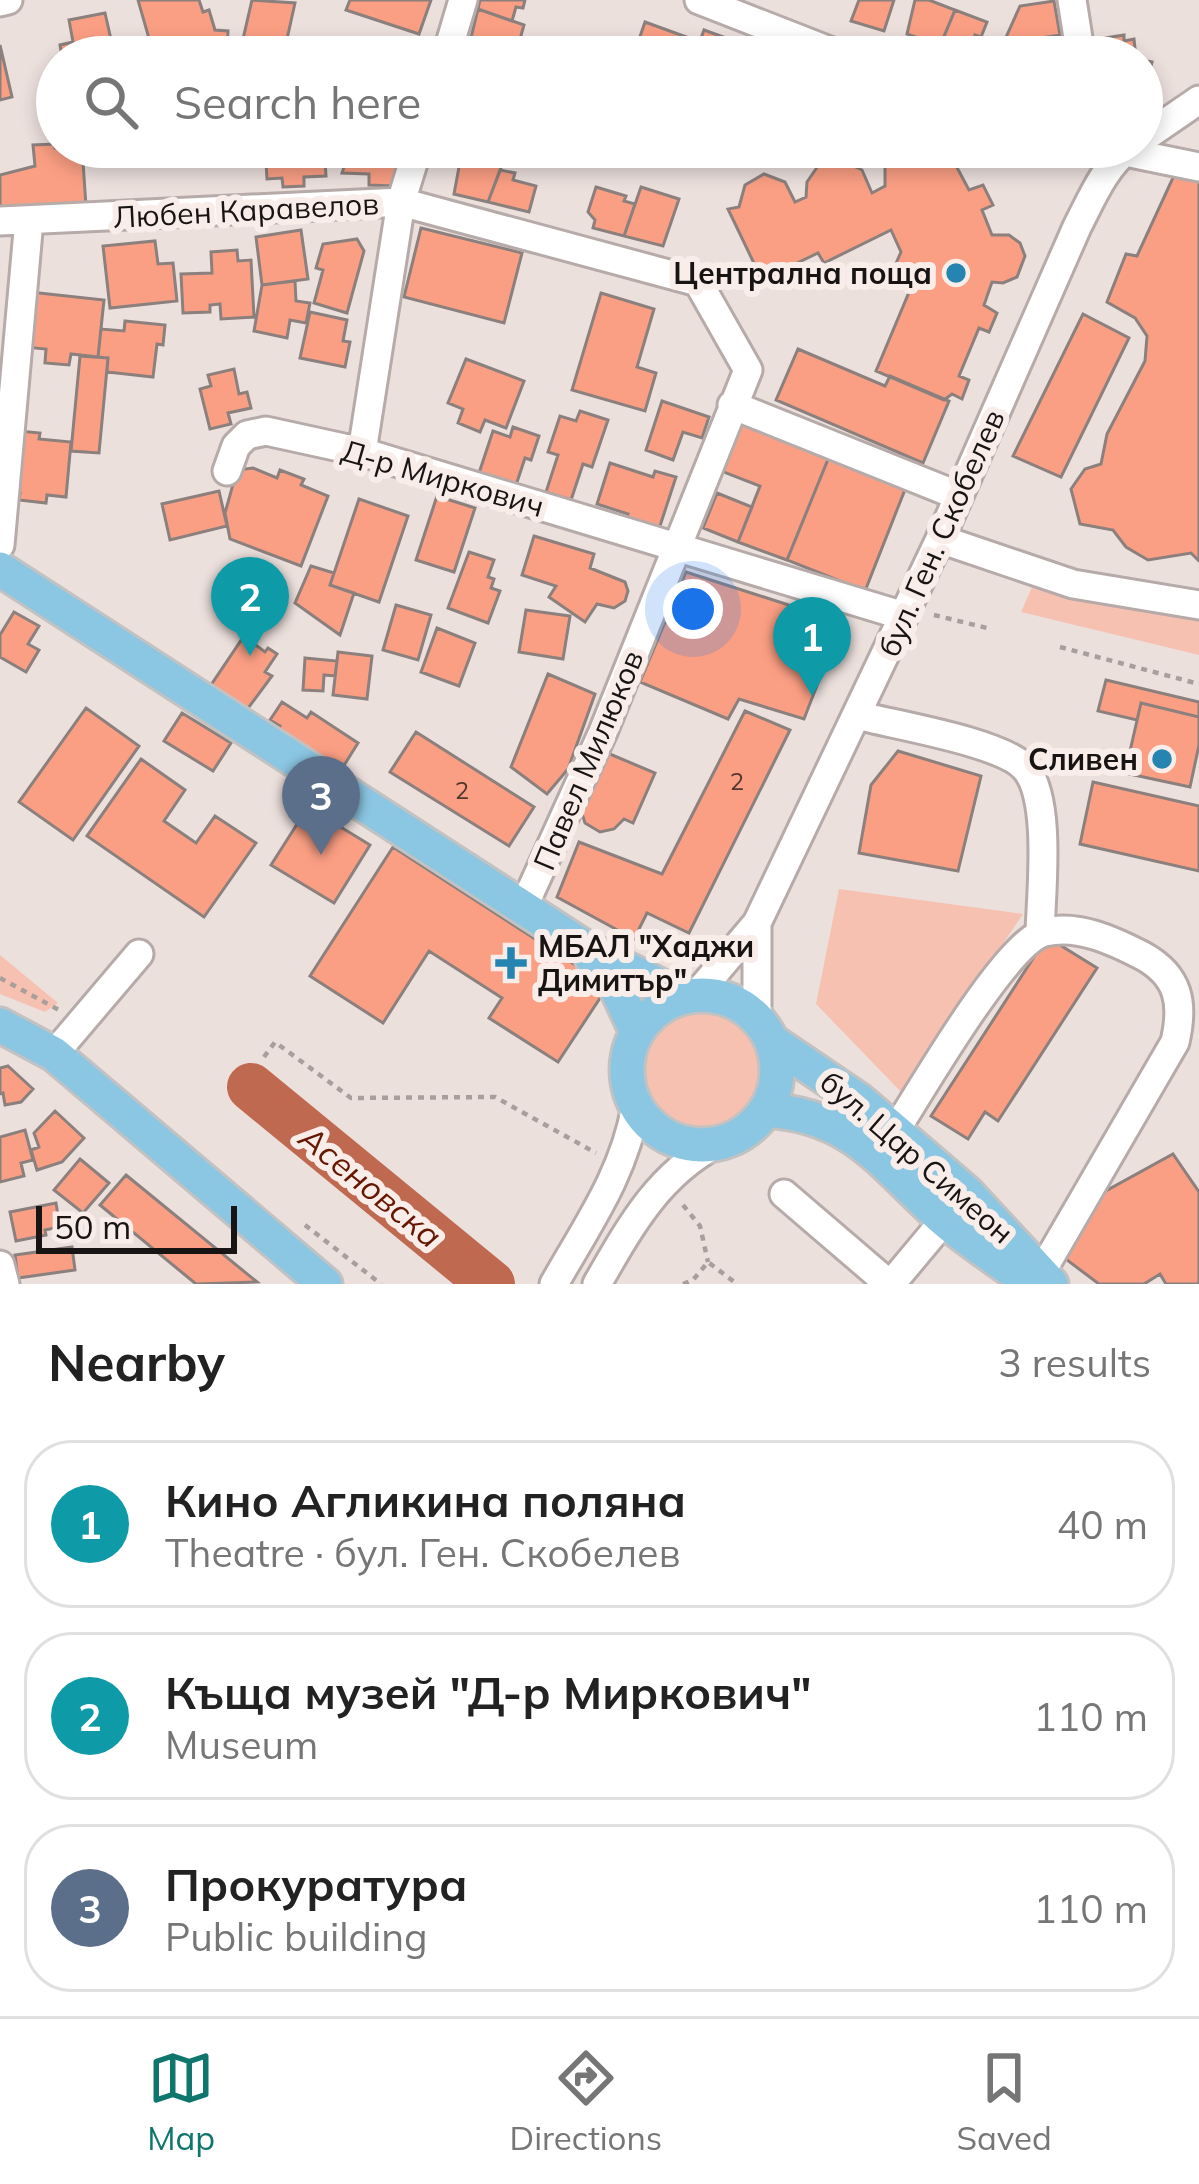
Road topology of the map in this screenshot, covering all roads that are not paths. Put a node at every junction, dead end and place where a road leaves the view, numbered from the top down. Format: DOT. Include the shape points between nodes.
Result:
graph roads {
  1 [pos="464,0"];
  2 [pos="699,0"];
  3 [pos="1072,0"];
  4 [pos="453,36"];
  5 [pos="791,36"];
  6 [pos="1078,36"];
  7 [pos="1199,100"];
  8 [pos="1163,122"];
  9 [pos="1163,158"];
  10 [pos="1199,167"];
  11 [pos="412,168"];
  12 [pos="1110,168"];
  13 [pos="401,202"];
  14 [pos="29,220"];
  15 [pos="0,221"];
  16 [pos="698,282"];
  17 [pos="732,405"];
  18 [pos="362,452"];
  19 [pos="227,471"];
  20 [pos="958,496"];
  21 [pos="940,539"];
  22 [pos="0,545"];
  23 [pos="677,548"];
  24 [pos="0,569"];
  25 [pos="1199,605"];
  26 [pos="906,612"];
  27 [pos="857,716"];
  28 [pos="523,908"];
  29 [pos="757,923"];
  30 [pos="1040,933"];
  31 [pos="584,947"];
  32 [pos="139,954"];
  33 [pos="1186,975"];
  34 [pos="689,996"];
  35 [pos="5,1030"];
  36 [pos="765,1030"];
  37 [pos="637,1032"];
  38 [pos="54,1054"];
  39 [pos="636,1106"];
  40 [pos="766,1110"];
  41 [pos="895,1131"];
  42 [pos="716,1144"];
  43 [pos="968,1193"];
  44 [pos="784,1194"];
  45 [pos="944,1221"];
  46 [pos="0,1265"];
  47 [pos="1041,1280"];
  48 [pos="4,1284"];
  49 [pos="325,1284"];
  50 [pos="554,1284"];
  51 [pos="597,1284"];
  52 [pos="890,1284"];
  1 -- 4 [label="street"];
  2 -- 5 [label="street"];
  3 -- 6 [label="street"];
  7 -- 8 [label="street, бул. Ген. Скобелев"];
  9 -- 10 [label="street"];
  11 -- 13 [label="street"];
  12 -- 20 [label="street, бул. Ген. Скобелев"];
  13 -- 14 [label="street, Любен Каравелов"];
  13 -- 16 [label="street, Любен Каравелов"];
  13 -- 18 [label="street"];
  14 -- 15 [label="street, Любен Каравелов"];
  14 -- 22 [label="street"];
  16 -- 17 [label="street, Павел Милюков" via="748,370"];
  17 -- 20 [label="street"];
  17 -- 23 [label="street, Павел Милюков"];
  18 -- 19 [label="street, Д-р Миркович" via="266,431 236,446"];
  18 -- 23 [label="street, Д-р Миркович"];
  20 -- 21 [label="street, бул. Ген. Скобелев"];
  21 -- 25 [label="street" via="1073,584"];
  21 -- 26 [label="street, бул. Ген. Скобелев"];
  23 -- 26 [label="street, Д-р Миркович"];
  23 -- 28 [label="street, Павел Милюков"];
  24 -- 28 [label="main road"];
  26 -- 27 [label="street, бул. Ген. Скобелев"];
  27 -- 29 [label="street, бул. Ген. Скобелев"];
  27 -- 30 [label="street" via="1000,752 1026,769 1041,836"];
  28 -- 31 [label="main road"];
  29 -- 34 [label="street, бул. Ген. Скобелев"];
  29 -- 36 [label="street, бул. Ген. Скобелев"];
  30 -- 33 [label="street" via="1088,933"];
  30 -- 41 [label="street" via="999,974"];
  31 -- 34 [label="main road"];
  31 -- 37 [label="main road"];
  32 -- 38 [label="street"];
  33 -- 47 [label="street" via="1174,1042"];
  34 -- 36 [label="main road" via="724,997"];
  34 -- 37 [label="main road" via="656,1010"];
  35 -- 38 [label="main road"];
  36 -- 40 [label="main road" via="778,1065"];
  36 -- 41 [label="main road, бул. Цар Симеон"];
  37 -- 39 [label="main road" via="627,1077"];
  38 -- 49 [label="main road"];
  39 -- 42 [label="main road" via="661,1133"];
  39 -- 50 [label="street" via="620,1167"];
  40 -- 42 [label="main road" via="745,1132"];
  40 -- 45 [label="main road, бул. Цар Симеон" via="835,1125"];
  41 -- 43 [label="main road, бул. Цар Симеон"];
  42 -- 51 [label="street" via="656,1189"];
  43 -- 45 [label="street"];
  43 -- 47 [label="main road, бул. Цар Симеон"];
  44 -- 52 [label="street"];
  45 -- 47 [label="main road, бул. Цар Симеон"];
  45 -- 52 [label="street"];
  46 -- 48 [label="street"];
}
